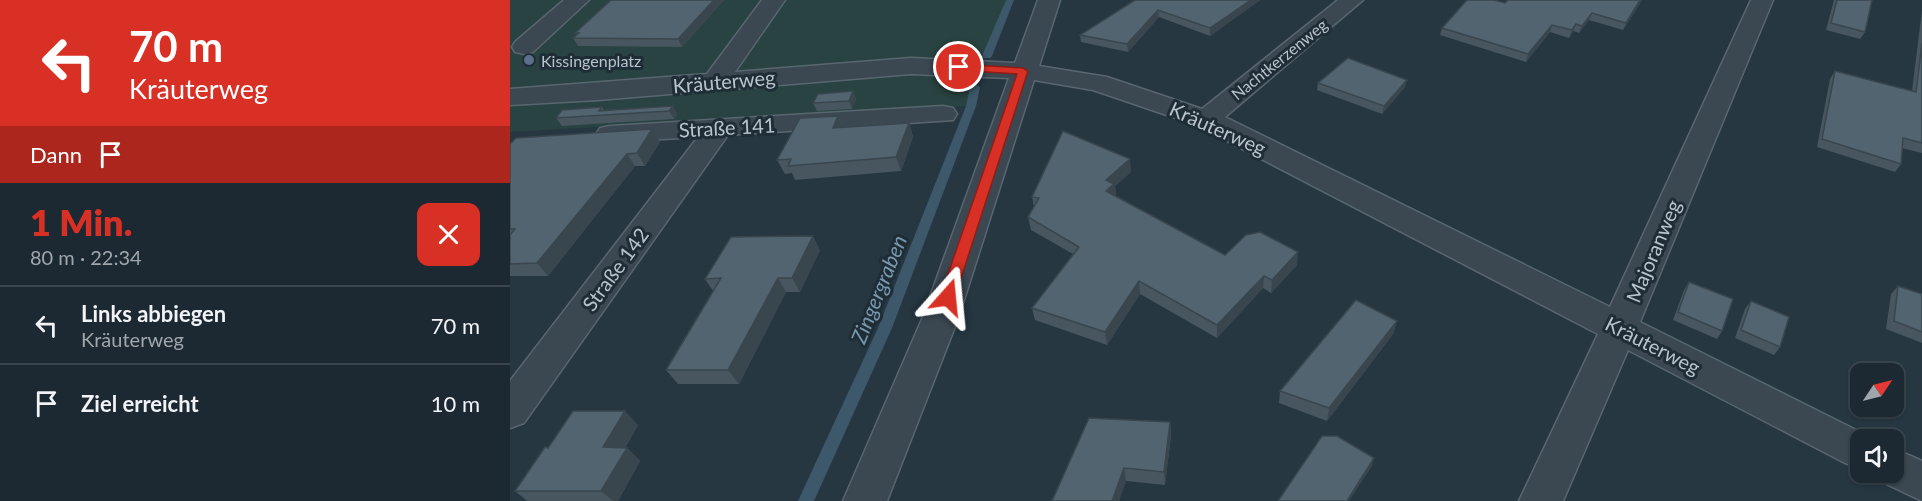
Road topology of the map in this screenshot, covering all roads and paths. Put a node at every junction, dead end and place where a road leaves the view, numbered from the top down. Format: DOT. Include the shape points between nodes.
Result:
graph roads {
  1 [pos="578,0"];
  2 [pos="774,0"];
  3 [pos="1048,0"];
  4 [pos="1352,0"];
  5 [pos="1762,0"];
  6 [pos="524,46"];
  7 [pos="1023,71"];
  8 [pos="715,81"];
  9 [pos="510,97"];
  10 [pos="943,114"];
  11 [pos="1206,119"];
  12 [pos="720,127"];
  13 [pos="580,136"];
  14 [pos="1619,327"];
  15 [pos="510,411"];
  16 [pos="1850,445"];
  17 [pos="1904,473"];
  18 [pos="1922,482"];
  19 [pos="866,501"];
  20 [pos="1541,501"];
  1 -- 6 [label="street"];
  2 -- 8 [label="street"];
  3 -- 7 [label="street"];
  4 -- 11 [label="street, Nachtkerzenweg"];
  5 -- 14 [label="street, Majoranweg"];
  7 -- 8 [label="street, Kräuterweg" via="911,66"];
  7 -- 11 [label="street, Kräuterweg" via="1098,83"];
  7 -- 19 [label="street" via="940,319"];
  8 -- 9 [label="street, Kräuterweg"];
  10 -- 12 [label="street, Straße 141"];
  11 -- 14 [label="street, Kräuterweg"];
  12 -- 13 [label="street, Straße 141"];
  12 -- 15 [label="street, Straße 142"];
  14 -- 16 [label="street, Kräuterweg"];
  14 -- 20 [label="street, Majoranweg"];
  17 -- 18 [label="street"];
}
